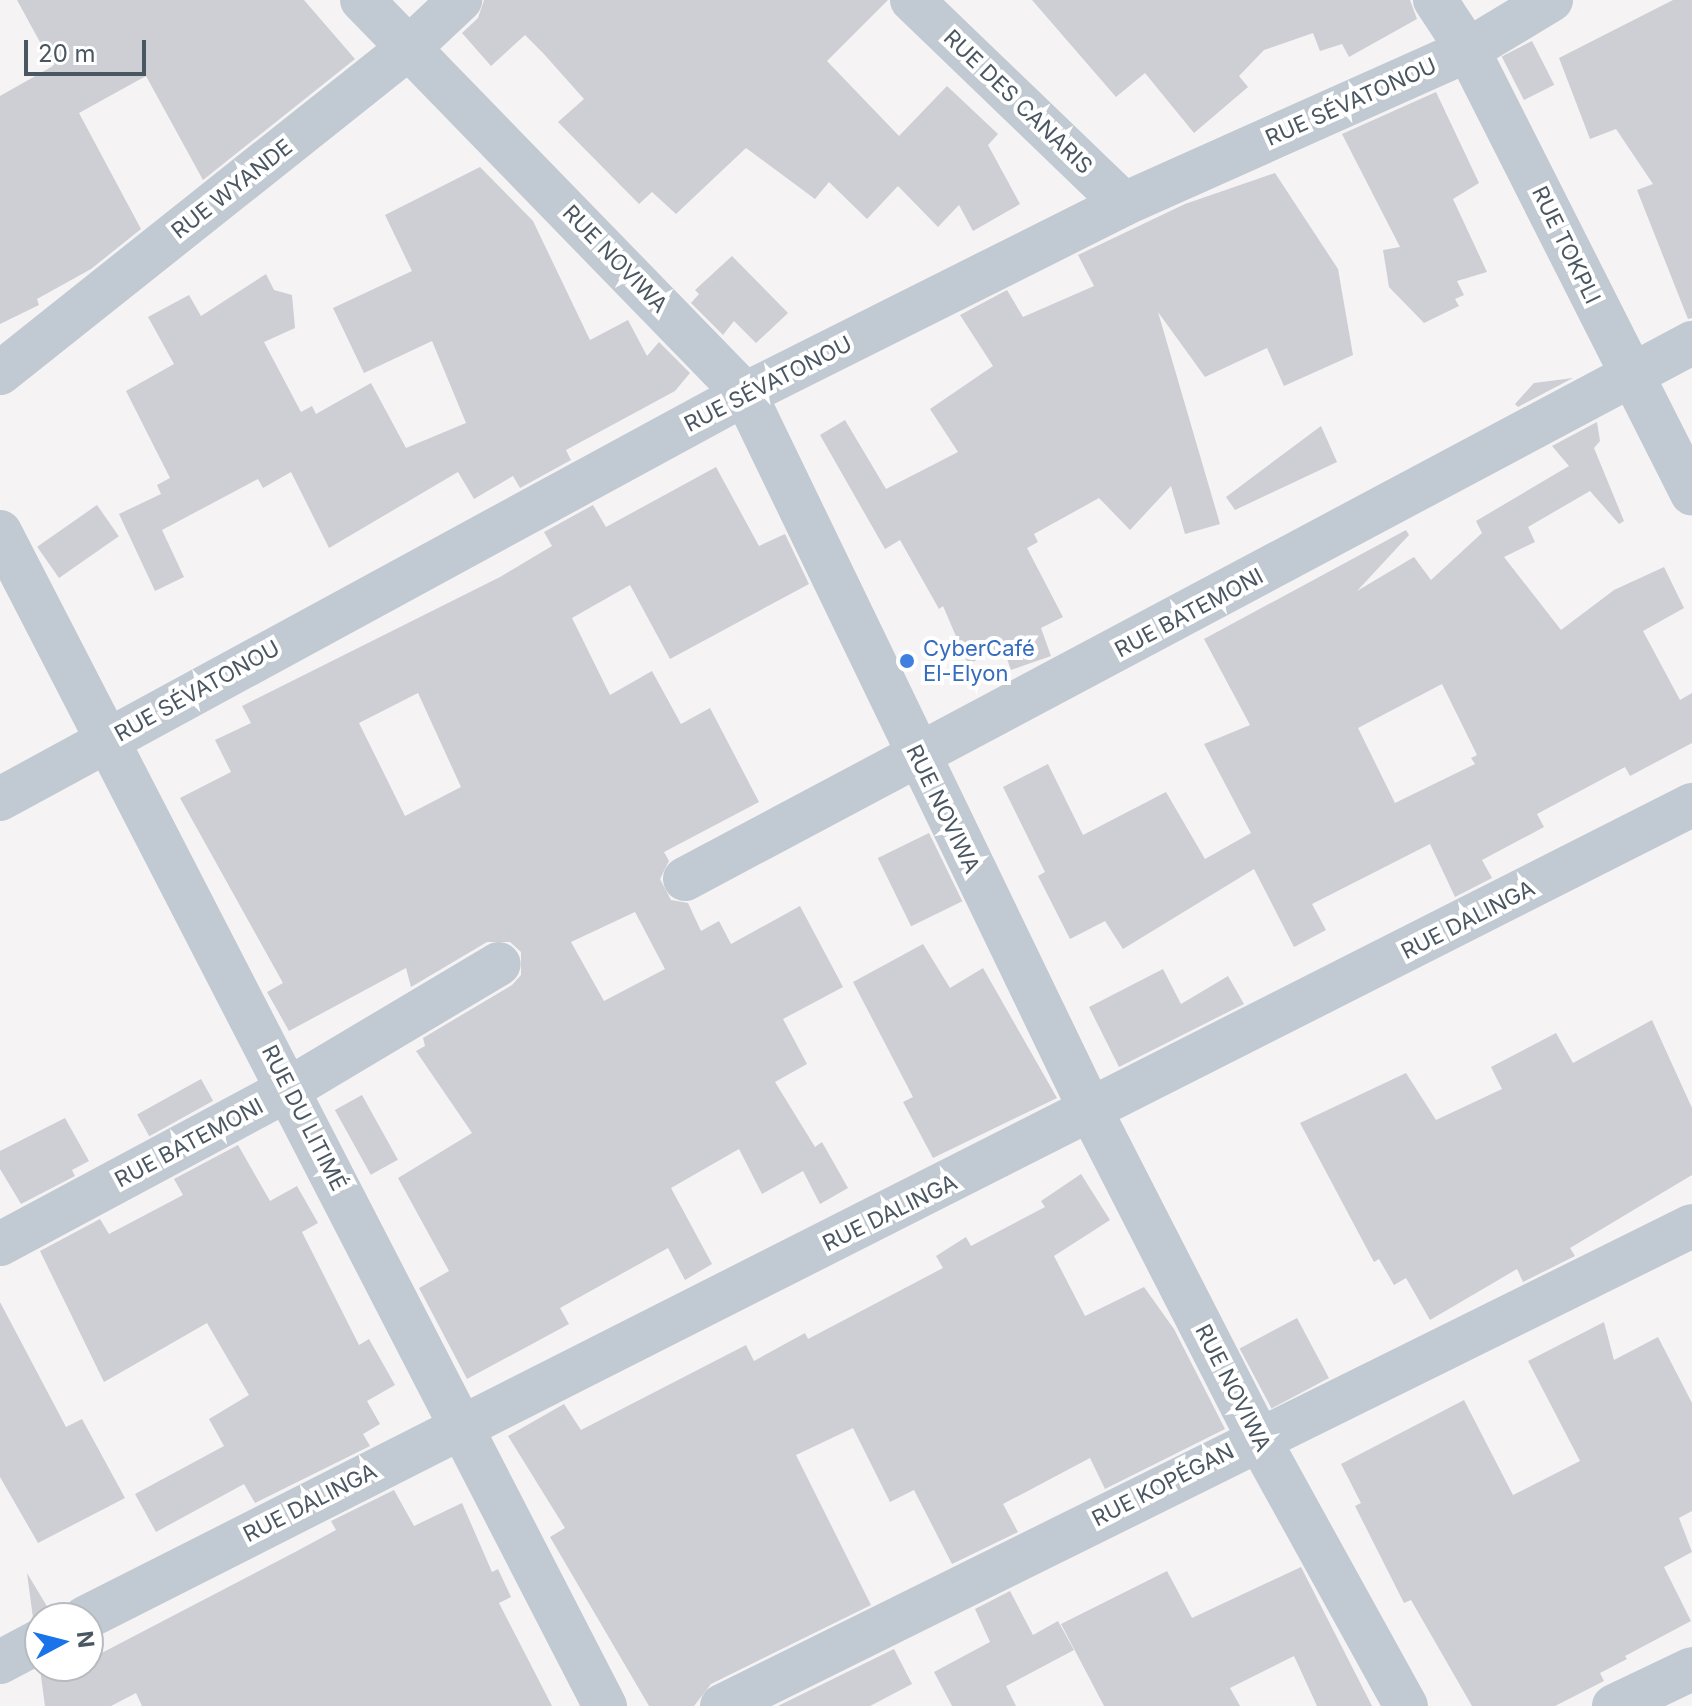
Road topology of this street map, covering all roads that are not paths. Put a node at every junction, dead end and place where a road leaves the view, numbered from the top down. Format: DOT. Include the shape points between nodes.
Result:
graph roads {
  1 [pos="362,0"];
  2 [pos="460,0"];
  3 [pos="912,0"];
  4 [pos="1435,0"];
  5 [pos="1551,0"];
  6 [pos="410,47"];
  7 [pos="1468,50"];
  8 [pos="1124,204"];
  9 [pos="1692,343"];
  10 [pos="0,373"];
  11 [pos="1631,376"];
  12 [pos="745,394"];
  13 [pos="1692,494"];
  14 [pos="0,532"];
  15 [pos="110,739"];
  16 [pos="918,758"];
  17 [pos="0,799"];
  18 [pos="1692,805"];
  19 [pos="685,879"];
  20 [pos="499,964"];
  21 [pos="289,1089"];
  22 [pos="1092,1113"];
  23 [pos="1692,1226"];
  24 [pos="0,1244"];
  25 [pos="463,1424"];
  26 [pos="1258,1438"];
  27 [pos="104,1608"];
  28 [pos="24,1649"];
  29 [pos="0,1662"];
  30 [pos="1692,1669"];
  31 [pos="605,1706"];
  32 [pos="722,1706"];
  33 [pos="1406,1706"];
  34 [pos="1614,1706"];
  1 -- 6 [label="street, RUE NOVIWA"];
  2 -- 6 [label="street, RUE WYANDE"];
  3 -- 8 [label="street, RUE DES CANARIS"];
  4 -- 7 [label="street, RUE TOKPLI"];
  5 -- 7 [label="street, RUE SÉVATONOU"];
  6 -- 10 [label="street, RUE WYANDE"];
  6 -- 12 [label="street, RUE NOVIWA"];
  7 -- 8 [label="street, RUE SÉVATONOU"];
  7 -- 11 [label="street, RUE TOKPLI"];
  8 -- 12 [label="street, RUE SÉVATONOU"];
  9 -- 11 [label="street, RUE BATEMONI"];
  11 -- 13 [label="street, RUE TOKPLI"];
  11 -- 16 [label="street, RUE BATEMONI"];
  12 -- 15 [label="street, RUE SÉVATONOU"];
  12 -- 16 [label="street, RUE NOVIWA"];
  14 -- 15 [label="street, RUE DU LITIMÉ"];
  15 -- 17 [label="street, RUE SÉVATONOU"];
  15 -- 21 [label="street, RUE DU LITIMÉ"];
  16 -- 19 [label="street, RUE BATEMONI"];
  16 -- 22 [label="street, RUE NOVIWA"];
  18 -- 22 [label="street, RUE DALINGA"];
  20 -- 21 [label="street, RUE BATEMONI"];
  21 -- 24 [label="street, RUE BATEMONI"];
  21 -- 25 [label="street, RUE DU LITIMÉ"];
  22 -- 25 [label="street, RUE DALINGA"];
  22 -- 26 [label="street, RUE NOVIWA"];
  23 -- 26 [label="street, RUE KOPÉGAN"];
  25 -- 27 [label="street, RUE DALINGA"];
  25 -- 31 [label="street, RUE DU LITIMÉ"];
  26 -- 32 [label="street, RUE KOPÉGAN"];
  26 -- 33 [label="street, RUE NOVIWA"];
  28 -- 29 [label="street"];
  30 -- 34 [label="street"];
}
